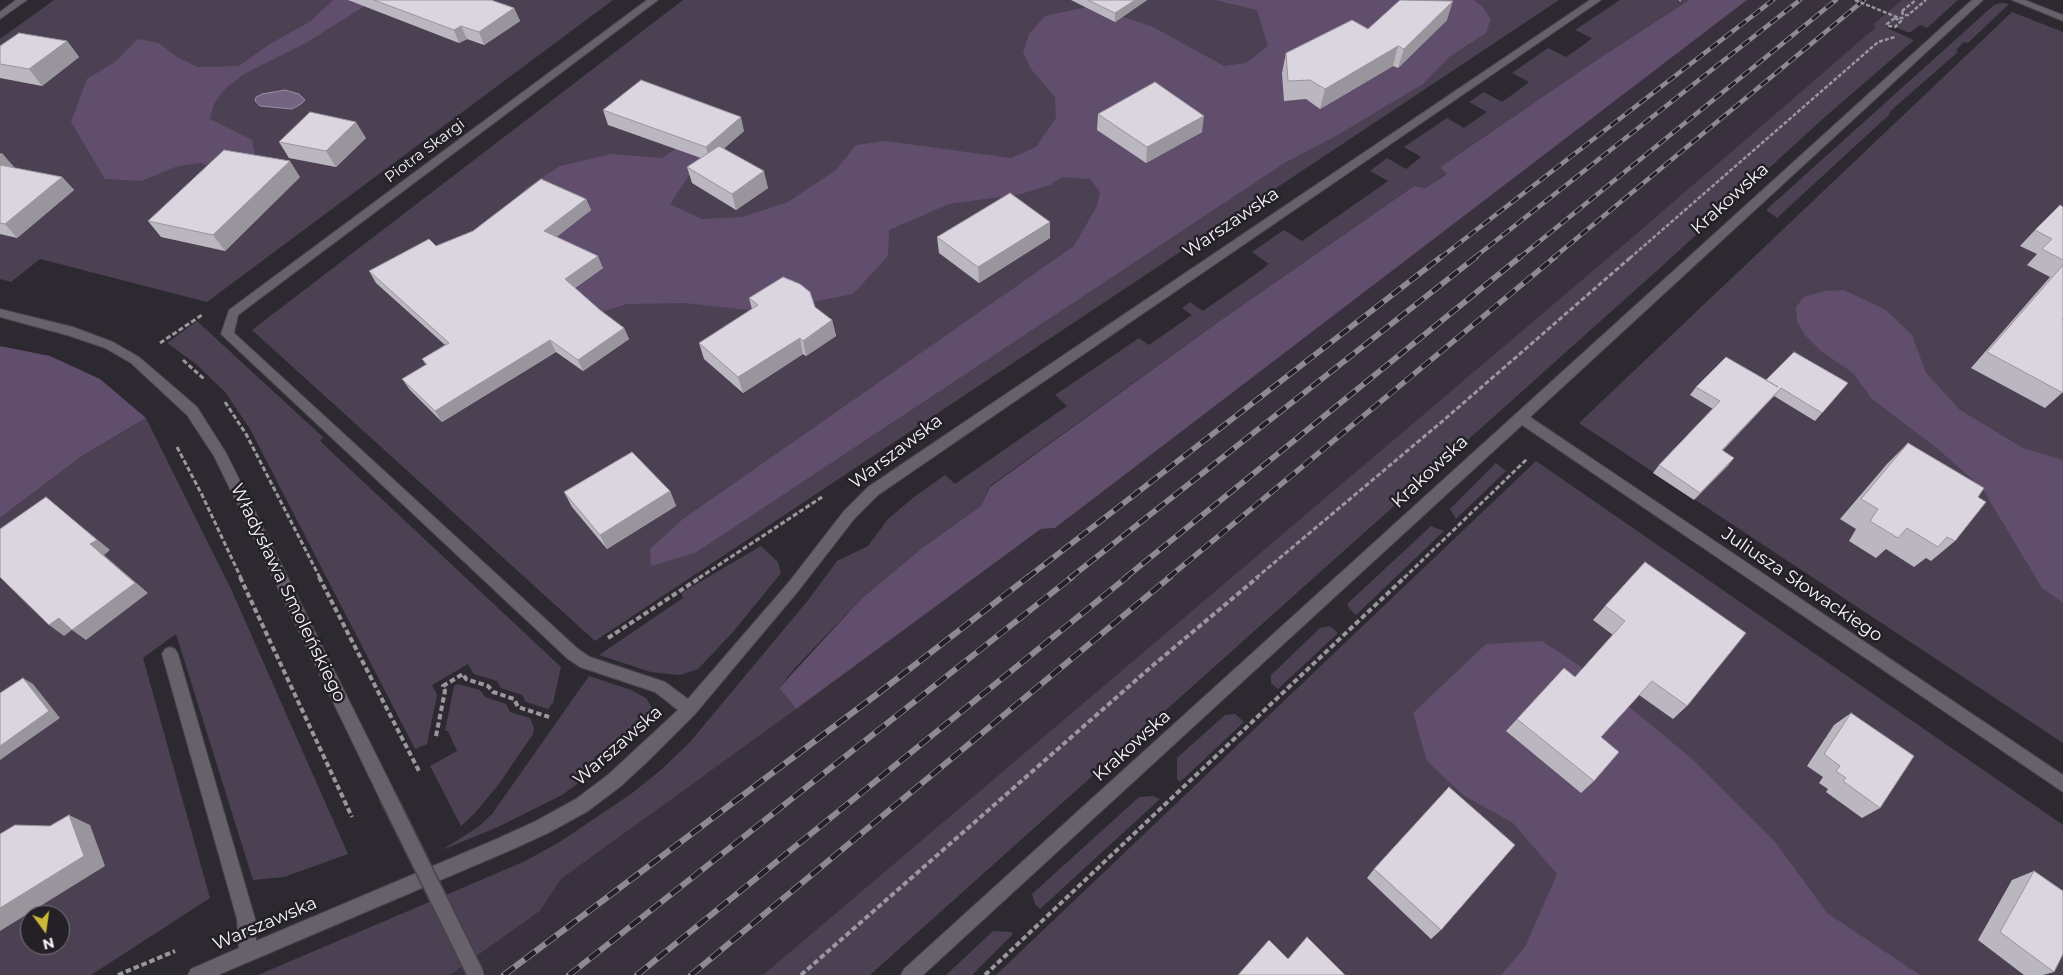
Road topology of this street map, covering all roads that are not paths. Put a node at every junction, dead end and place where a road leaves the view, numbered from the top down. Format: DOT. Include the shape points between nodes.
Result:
graph roads {
  1 [pos="22,0"];
  2 [pos="653,0"];
  3 [pos="1596,0"];
  4 [pos="1978,0"];
  5 [pos="2017,0"];
  6 [pos="0,16"];
  7 [pos="2063,18"];
  8 [pos="0,313"];
  9 [pos="1520,417"];
  10 [pos="170,654"];
  11 [pos="689,709"];
  12 [pos="2063,784"];
  13 [pos="248,952"];
  14 [pos="197,975"];
  15 [pos="476,975"];
  16 [pos="910,975"];
  1 -- 6 [label="street"];
  2 -- 11 [label="street, Piotra Skargi" via="234,312 227,334 573,654 585,662 660,687"];
  3 -- 11 [label="street, Warszawska" via="873,491"];
  4 -- 9 [label="street, Krakowska"];
  5 -- 7 [label="street"];
  8 -- 15 [label="street, Władysława Smoleńskiego, bridge" via="73,332 108,345 135,360 192,411 219,453"];
  9 -- 12 [label="street, Juliusza Słowackiego"];
  9 -- 16 [label="street, Krakowska"];
  10 -- 13 [label="street" via="246,919"];
  11 -- 13 [label="street, Warszawska" via="629,767 582,805 504,844"];
  13 -- 14 [label="street, Warszawska"];
}
